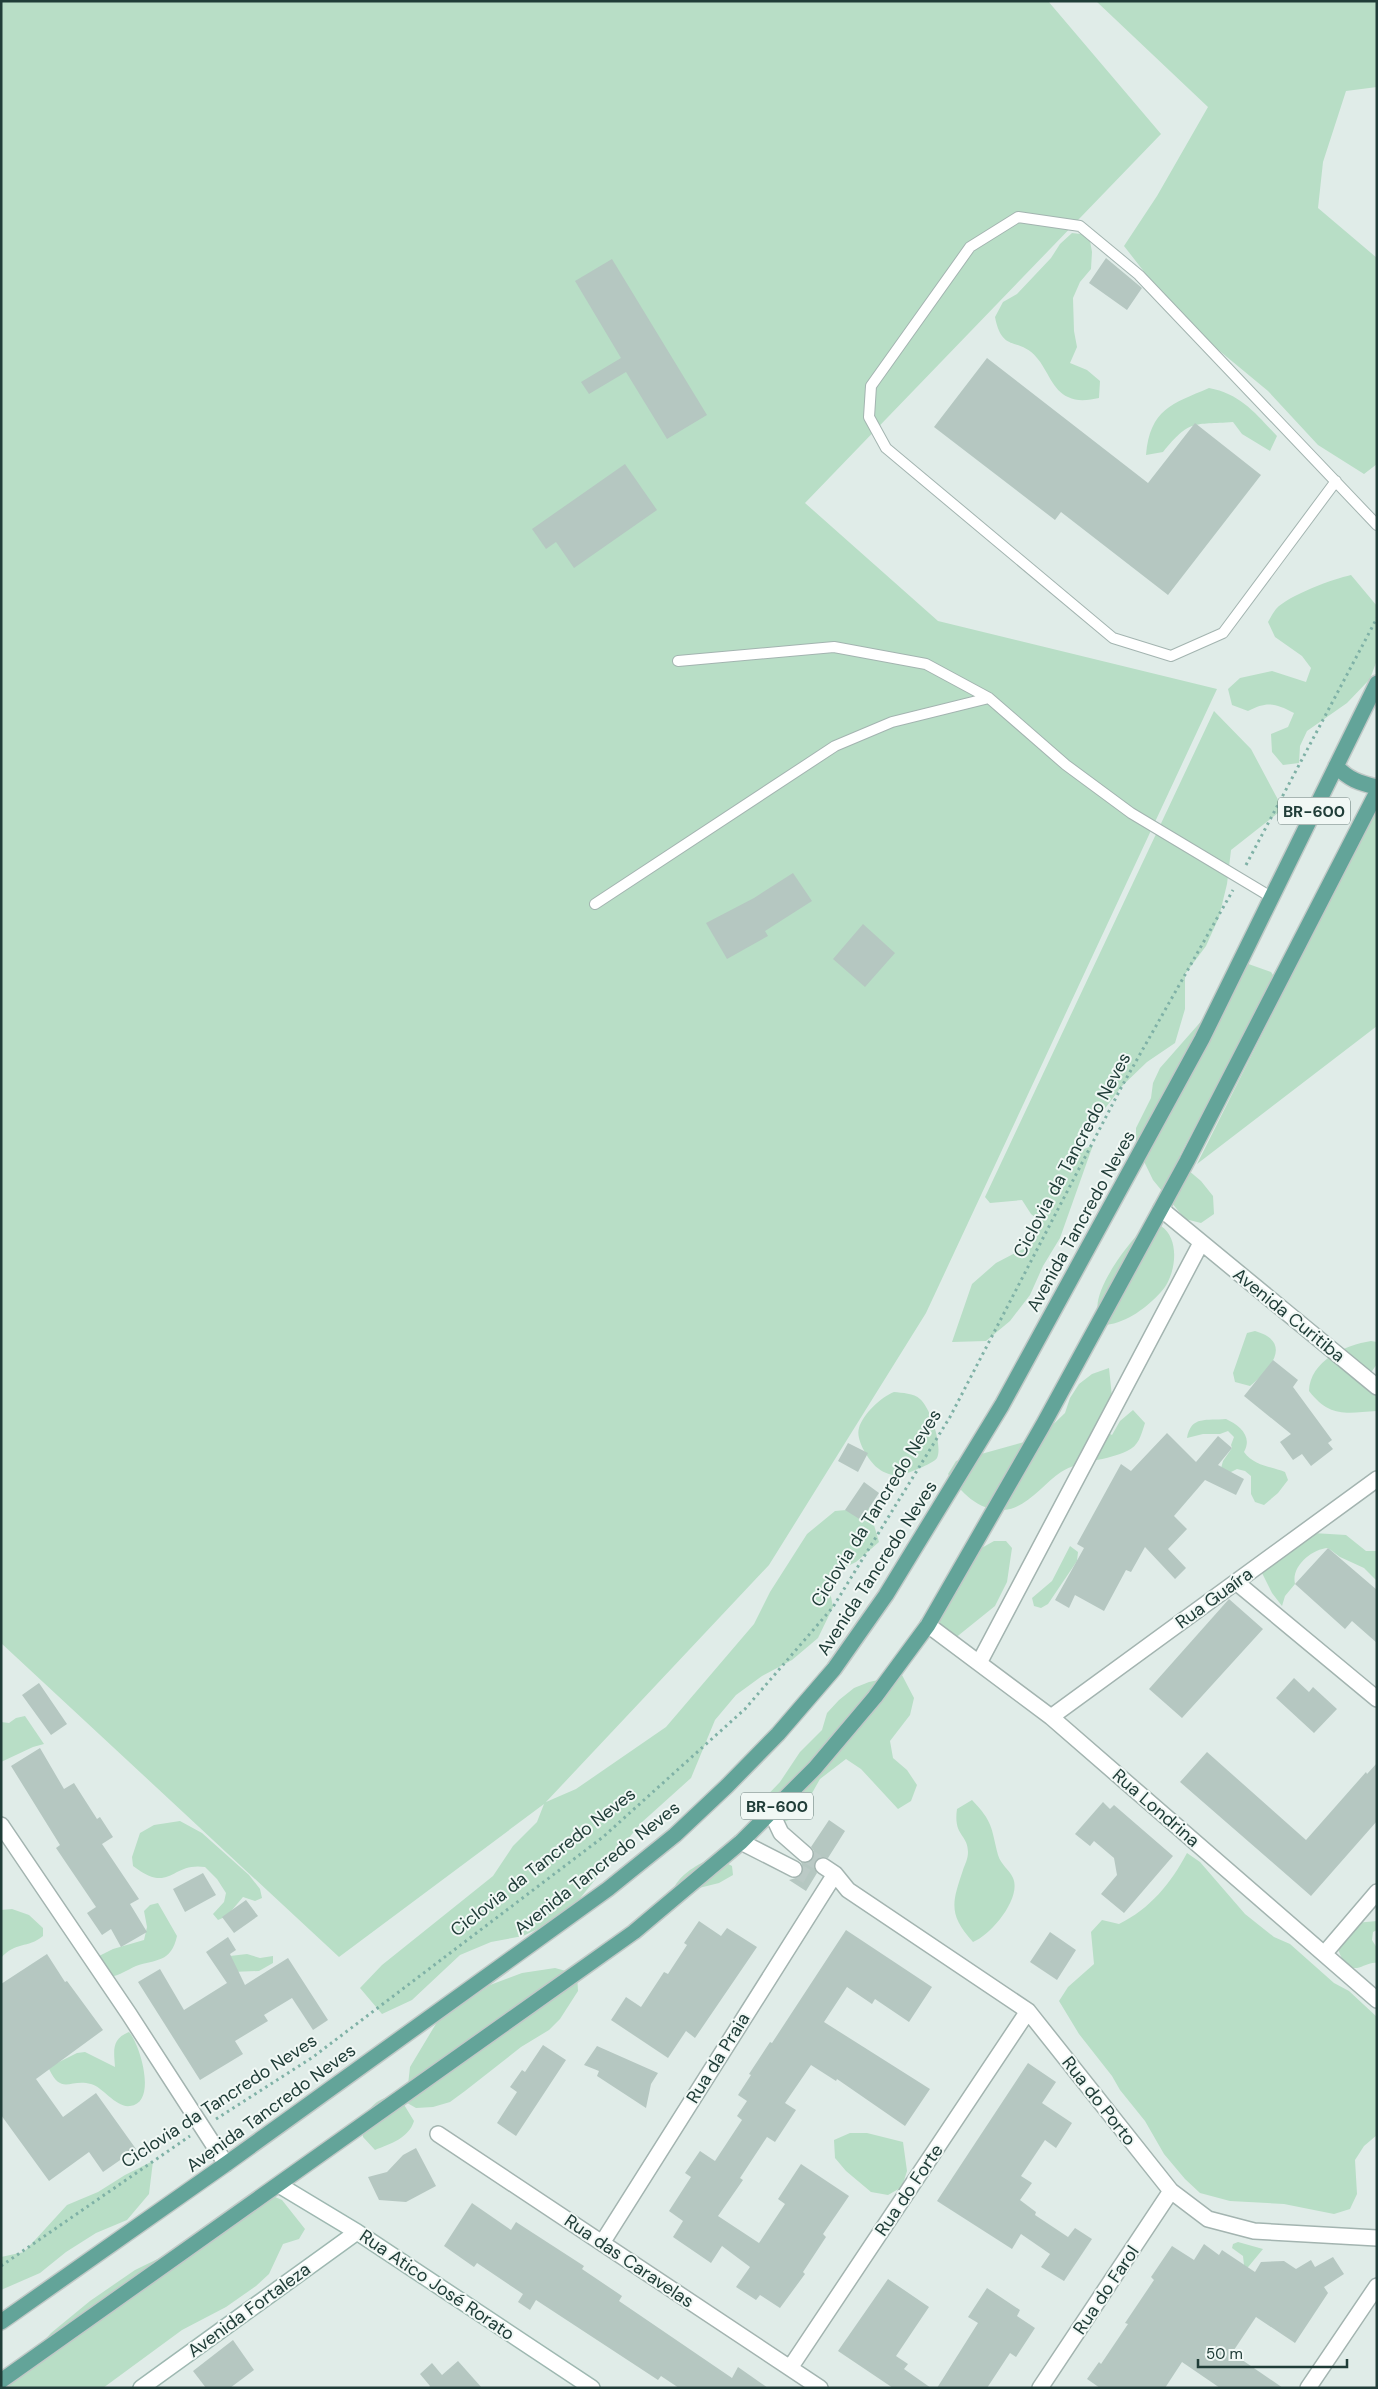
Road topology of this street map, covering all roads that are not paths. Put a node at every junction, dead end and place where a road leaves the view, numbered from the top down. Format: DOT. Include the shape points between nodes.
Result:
graph roads {
  1 [pos="1336,482"];
  2 [pos="1377,525"];
  3 [pos="678,661"];
  4 [pos="1377,683"];
  5 [pos="989,698"];
  6 [pos="1336,766"];
  7 [pos="1377,787"];
  8 [pos="1377,792"];
  9 [pos="1271,898"];
  10 [pos="595,904"];
  11 [pos="1161,1210"];
  12 [pos="1201,1244"];
  13 [pos="1377,1387"];
  14 [pos="1377,1479"];
  15 [pos="1236,1582"];
  16 [pos="928,1625"];
  17 [pos="979,1663"];
  18 [pos="1377,1699"];
  19 [pos="1051,1717"];
  20 [pos="771,1812"];
  21 [pos="1,1825"];
  22 [pos="741,1842"];
  23 [pos="805,1854"];
  24 [pos="794,1869"];
  25 [pos="829,1870"];
  26 [pos="820,1884"];
  27 [pos="848,1890"];
  28 [pos="1377,1892"];
  29 [pos="1324,1954"];
  30 [pos="1377,2000"];
  31 [pos="1028,2011"];
  32 [pos="438,2134"];
  33 [pos="226,2164"];
  34 [pos="279,2185"];
  35 [pos="1171,2192"];
  36 [pos="357,2232"];
  37 [pos="1377,2238"];
  38 [pos="602,2243"];
  39 [pos="1377,2286"];
  40 [pos="1,2322"];
  41 [pos="790,2368"];
  42 [pos="1,2382"];
  43 [pos="141,2388"];
  44 [pos="592,2388"];
  45 [pos="820,2388"];
  46 [pos="1040,2388"];
  47 [pos="1308,2388"];
  1 -- 1 [label="lane" via="1138,275 1080,226 1018,217 970,248 871,386 869,416 886,448 1113,638 1171,656 1223,632"];
  1 -- 2 [label="lane"];
  3 -- 5 [label="lane" via="834,647 926,664"];
  4 -- 6 [label="main road, Avenida Tancredo Neves / BR-600"];
  5 -- 9 [label="lane" via="1066,765 1132,813"];
  5 -- 10 [label="lane" via="892,722 835,746"];
  6 -- 7 [label="main road" via="1347,777"];
  6 -- 9 [label="main road, Avenida Tancredo Neves / BR-600"];
  8 -- 11 [label="main road, BR-600"];
  9 -- 33 [label="main road, Avenida Tancredo Neves / BR-600" via="1202,1039 1002,1405 886,1595 834,1669 778,1734 668,1841 608,1889"];
  11 -- 12 [label="street, Avenida Curitiba"];
  11 -- 16 [label="main road, BR-600"];
  12 -- 13 [label="street, Avenida Curitiba"];
  12 -- 17 [label="street"];
  14 -- 15 [label="street, Rua Guaíra"];
  15 -- 18 [label="street"];
  15 -- 19 [label="street, Rua Guaíra"];
  16 -- 17 [label="street, Rua Londrina"];
  16 -- 20 [label="main road, BR-600" via="875,1698 815,1768"];
  17 -- 19 [label="street, Rua Londrina"];
  19 -- 29 [label="street, Rua Londrina"];
  20 -- 22 [label="main road, BR-600"];
  20 -- 23 [label="street" via="781,1834"];
  21 -- 33 [label="street"];
  22 -- 24 [label="street"];
  22 -- 34 [label="main road, BR-600" via="634,1932"];
  25 -- 26 [label="street, Rua da Praia"];
  25 -- 27 [label="street, Rua do Porto"];
  26 -- 27 [label="street, Rua do Porto"];
  26 -- 38 [label="street, Rua da Praia"];
  27 -- 31 [label="street, Rua do Porto"];
  28 -- 29 [label="street"];
  29 -- 30 [label="street, Rua Londrina"];
  31 -- 35 [label="street, Rua do Porto"];
  31 -- 41 [label="street, Rua do Forte"];
  32 -- 38 [label="street, Rua das Caravelas"];
  33 -- 40 [label="main road, Avenida Tancredo Neves / BR-600"];
  34 -- 36 [label="street, Rua Atico José Rorato"];
  34 -- 42 [label="main road, BR-600"];
  35 -- 37 [label="street, Rua do Porto" via="1208,2219 1254,2231"];
  35 -- 46 [label="street, Rua do Farol"];
  36 -- 43 [label="street, Avenida Fortaleza"];
  36 -- 44 [label="street, Rua Atico José Rorato"];
  38 -- 41 [label="street, Rua das Caravelas"];
  39 -- 47 [label="street"];
  41 -- 45 [label="street, Rua das Caravelas"];
}
